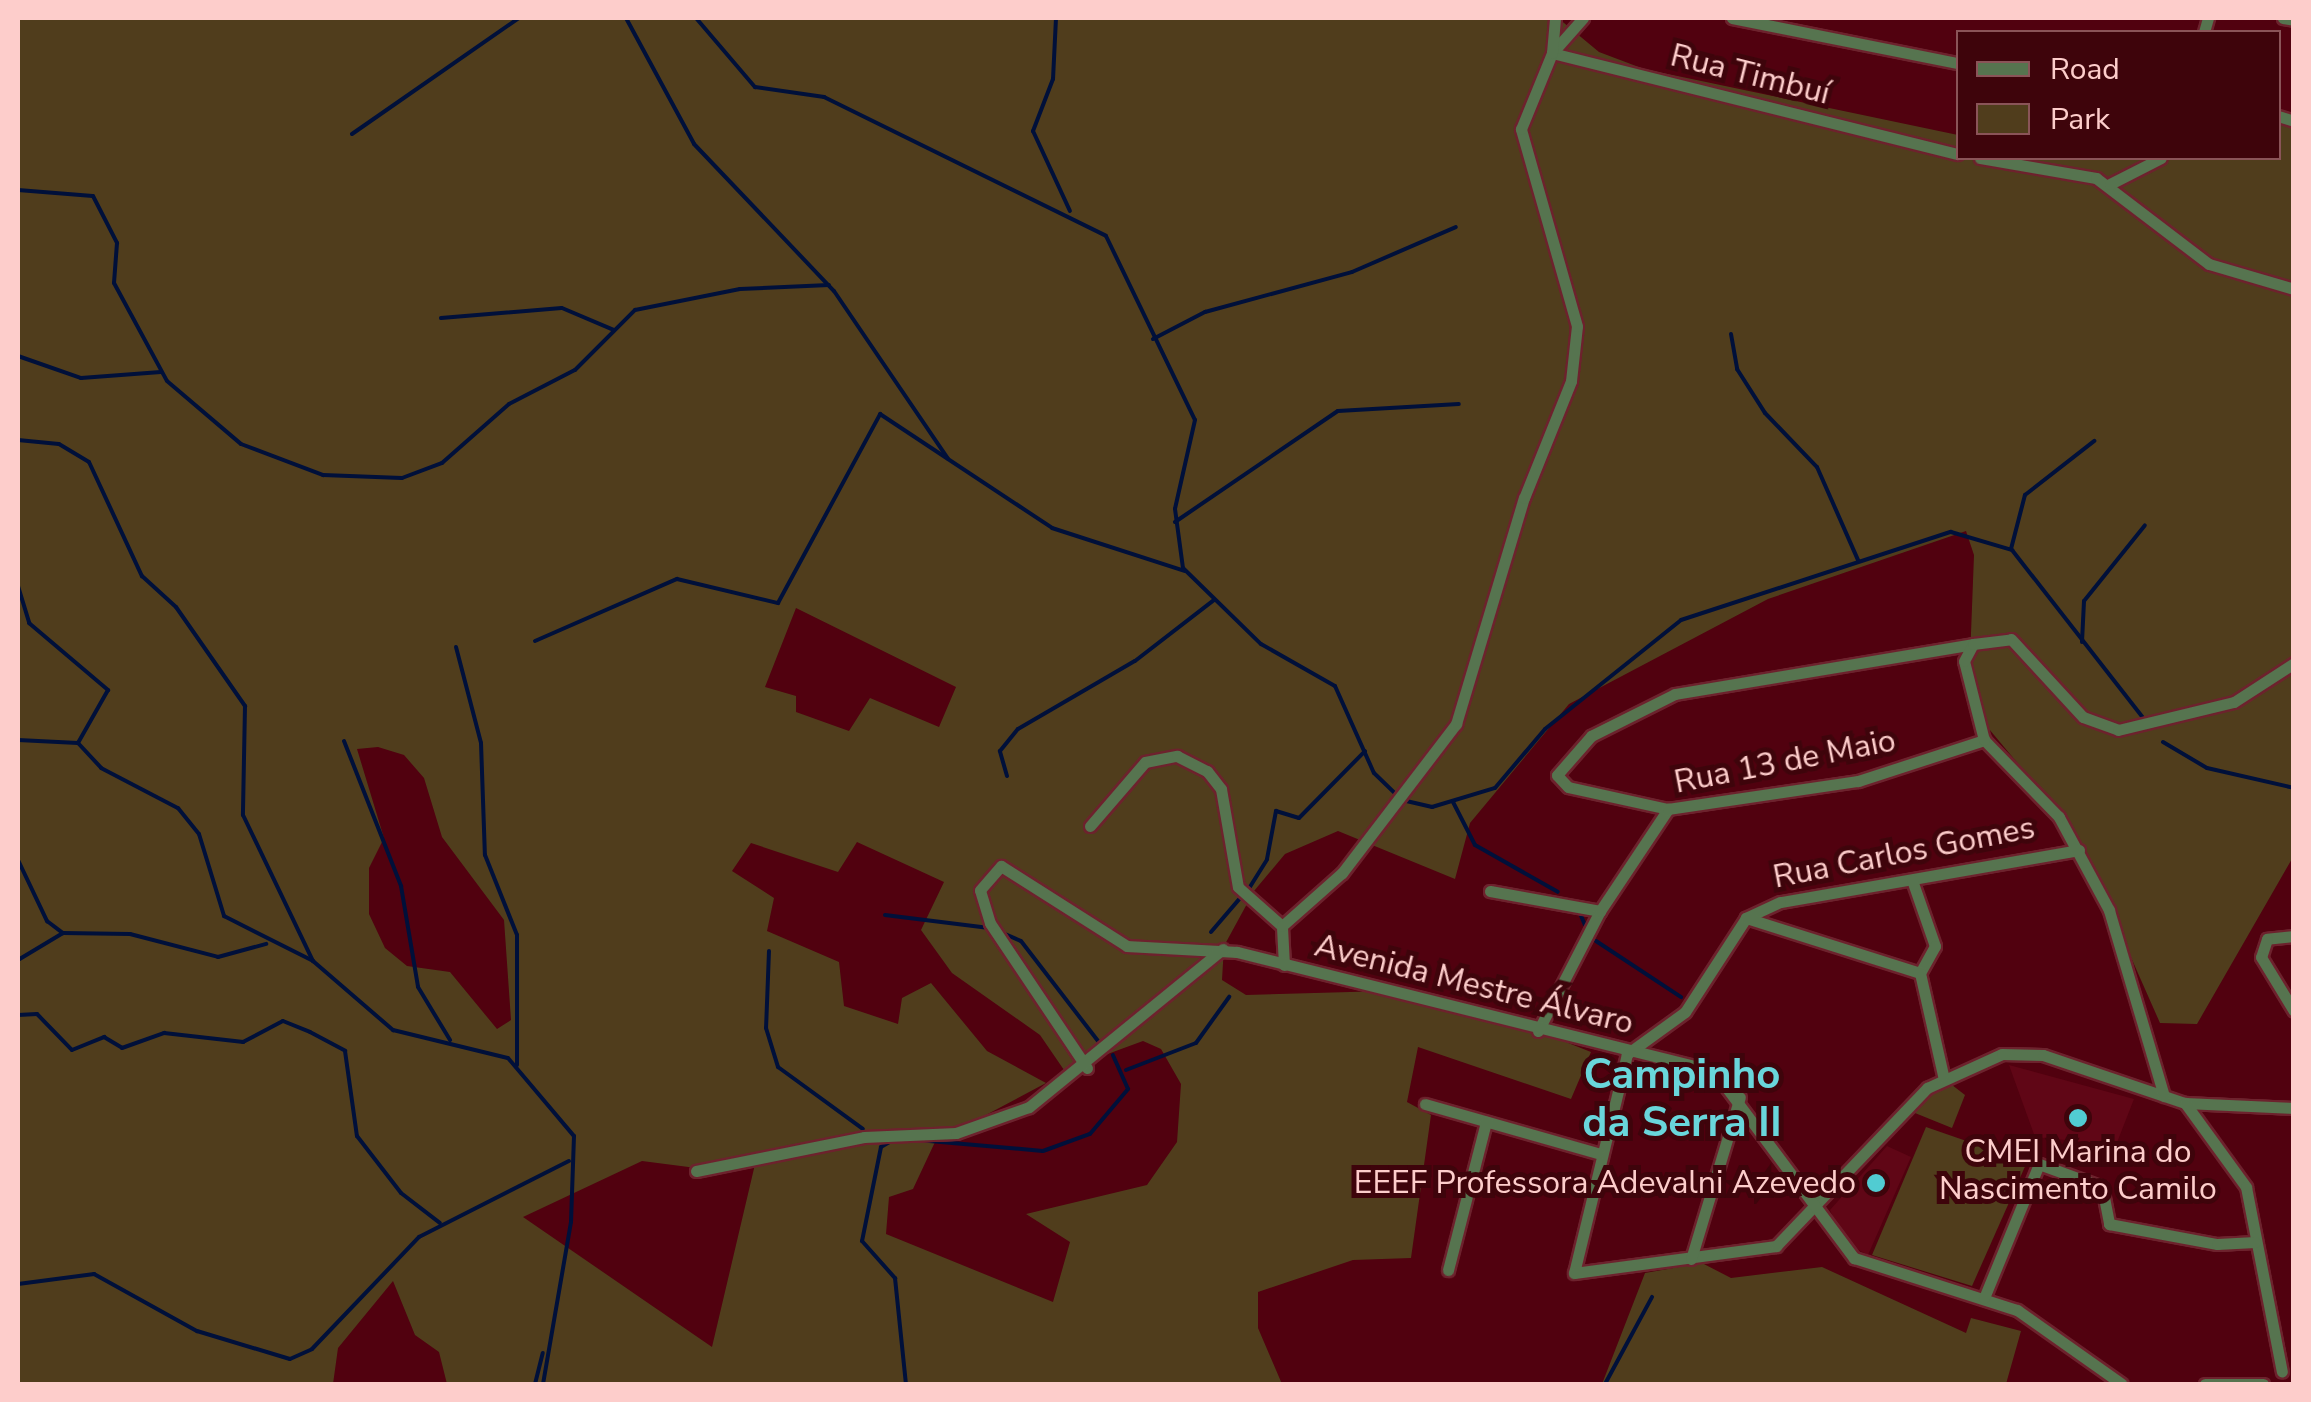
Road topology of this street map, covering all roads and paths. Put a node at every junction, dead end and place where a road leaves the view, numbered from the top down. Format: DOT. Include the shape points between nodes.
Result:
graph roads {
  1 [pos="1554,18"];
  2 [pos="1584,18"];
  3 [pos="1732,18"];
  4 [pos="2283,18"];
  5 [pos="2294,20"];
  6 [pos="1552,53"];
  7 [pos="1956,63"];
  8 [pos="1956,154"];
  9 [pos="1990,160"];
  10 [pos="2157,160"];
  11 [pos="2110,184"];
  12 [pos="2294,289"];
  13 [pos="1974,644"];
  14 [pos="2294,663"];
  15 [pos="2294,671"];
  16 [pos="2274,674"];
  17 [pos="1984,740"];
  18 [pos="1668,809"];
  19 [pos="1090,826"];
  20 [pos="2079,850"];
  21 [pos="1912,880"];
  22 [pos="1490,891"];
  23 [pos="1600,911"];
  24 [pos="1746,918"];
  25 [pos="1282,926"];
  26 [pos="2294,936"];
  27 [pos="1223,949"];
  28 [pos="1284,965"];
  29 [pos="1920,973"];
  30 [pos="2294,1011"];
  31 [pos="1538,1030"];
  32 [pos="1627,1054"];
  33 [pos="1087,1068"];
  34 [pos="1943,1075"];
  35 [pos="2164,1096"];
  36 [pos="1740,1097"];
  37 [pos="2185,1103"];
  38 [pos="1426,1104"];
  39 [pos="2294,1108"];
  40 [pos="1486,1122"];
  41 [pos="1597,1153"];
  42 [pos="696,1171"];
  43 [pos="1817,1206"];
  44 [pos="2255,1242"];
  45 [pos="1692,1259"];
  46 [pos="1448,1270"];
  47 [pos="1984,1298"];
  48 [pos="2288,1374"];
  49 [pos="2122,1384"];
  50 [pos="2205,1384"];
  51 [pos="2264,1384"];
  1 -- 6 [label="street"];
  2 -- 6 [label="street"];
  3 -- 7 [label="street"];
  4 -- 5 [label="street"];
  6 -- 8 [label="street, Rua Timbuí"];
  6 -- 25 [label="street" via="1521,129 1577,353 1460,716 1332,884"];
  9 -- 11 [label="street"];
  10 -- 11 [label="street"];
  11 -- 12 [label="street" via="2209,264"];
  13 -- 16 [label="street" via="2012,639 2082,717 2118,730 2220,707"];
  13 -- 17 [label="street" via="1964,672"];
  13 -- 18 [label="street" via="1675,694 1591,736 1557,775 1568,786"];
  14 -- 16 [label="street"];
  15 -- 16 [label="street"];
  17 -- 18 [label="street, Rua 13 de Maio" via="1858,781"];
  17 -- 20 [label="street"];
  18 -- 23 [label="street, Rua 13 de Maio"];
  19 -- 25 [label="street" via="1145,762 1178,756 1207,771 1221,790 1238,887"];
  20 -- 21 [label="street, Rua Carlos Gomes"];
  20 -- 35 [label="street" via="2114,924"];
  21 -- 24 [label="street, Rua Carlos Gomes" via="1780,902"];
  21 -- 29 [label="street" via="1935,946"];
  22 -- 23 [label="street"];
  23 -- 31 [label="street, Rua 13 de Maio"];
  24 -- 29 [label="street"];
  24 -- 32 [label="street, Rua Carlos Gomes" via="1686,1012"];
  25 -- 28 [label="street"];
  26 -- 30 [label="street" via="2267,939 2263,964"];
  27 -- 28 [label="street, Avenida Mestre Álvaro"];
  27 -- 33 [label="street"];
  27 -- 33 [label="street, Avenida Mestre Álvaro" via="1111,940 1014,866 995,869 980,890 990,923"];
  28 -- 31 [label="street, Avenida Mestre Álvaro"];
  29 -- 34 [label="street"];
  31 -- 32 [label="street, Avenida Mestre Álvaro"];
  32 -- 36 [label="street, Avenida Mestre Álvaro" via="1714,1072"];
  32 -- 41 [label="street"];
  33 -- 42 [label="street" via="1029,1107 967,1130 864,1138"];
  34 -- 35 [label="street" via="2002,1054 2043,1055"];
  34 -- 43 [label="street"];
  35 -- 37 [label="street"];
  36 -- 43 [label="street, Avenida Mestre Álvaro"];
  36 -- 45 [label="street"];
  37 -- 39 [label="street"];
  37 -- 44 [label="street" via="2246,1186"];
  38 -- 40 [label="street"];
  40 -- 41 [label="street"];
  40 -- 46 [label="street"];
  41 -- 45 [label="street" via="1572,1267 1586,1278"];
  43 -- 45 [label="street" via="1766,1250"];
  43 -- 47 [label="street, Avenida Mestre Álvaro" via="1864,1264"];
  44 -- 47 [label="street" via="2217,1244 2109,1224 2102,1186 2039,1164"];
  44 -- 48 [label="street"];
  47 -- 49 [label="street, Avenida Mestre Álvaro" via="2050,1328"];
  48 -- 51 [label="street"];
  50 -- 51 [label="street"];
}
